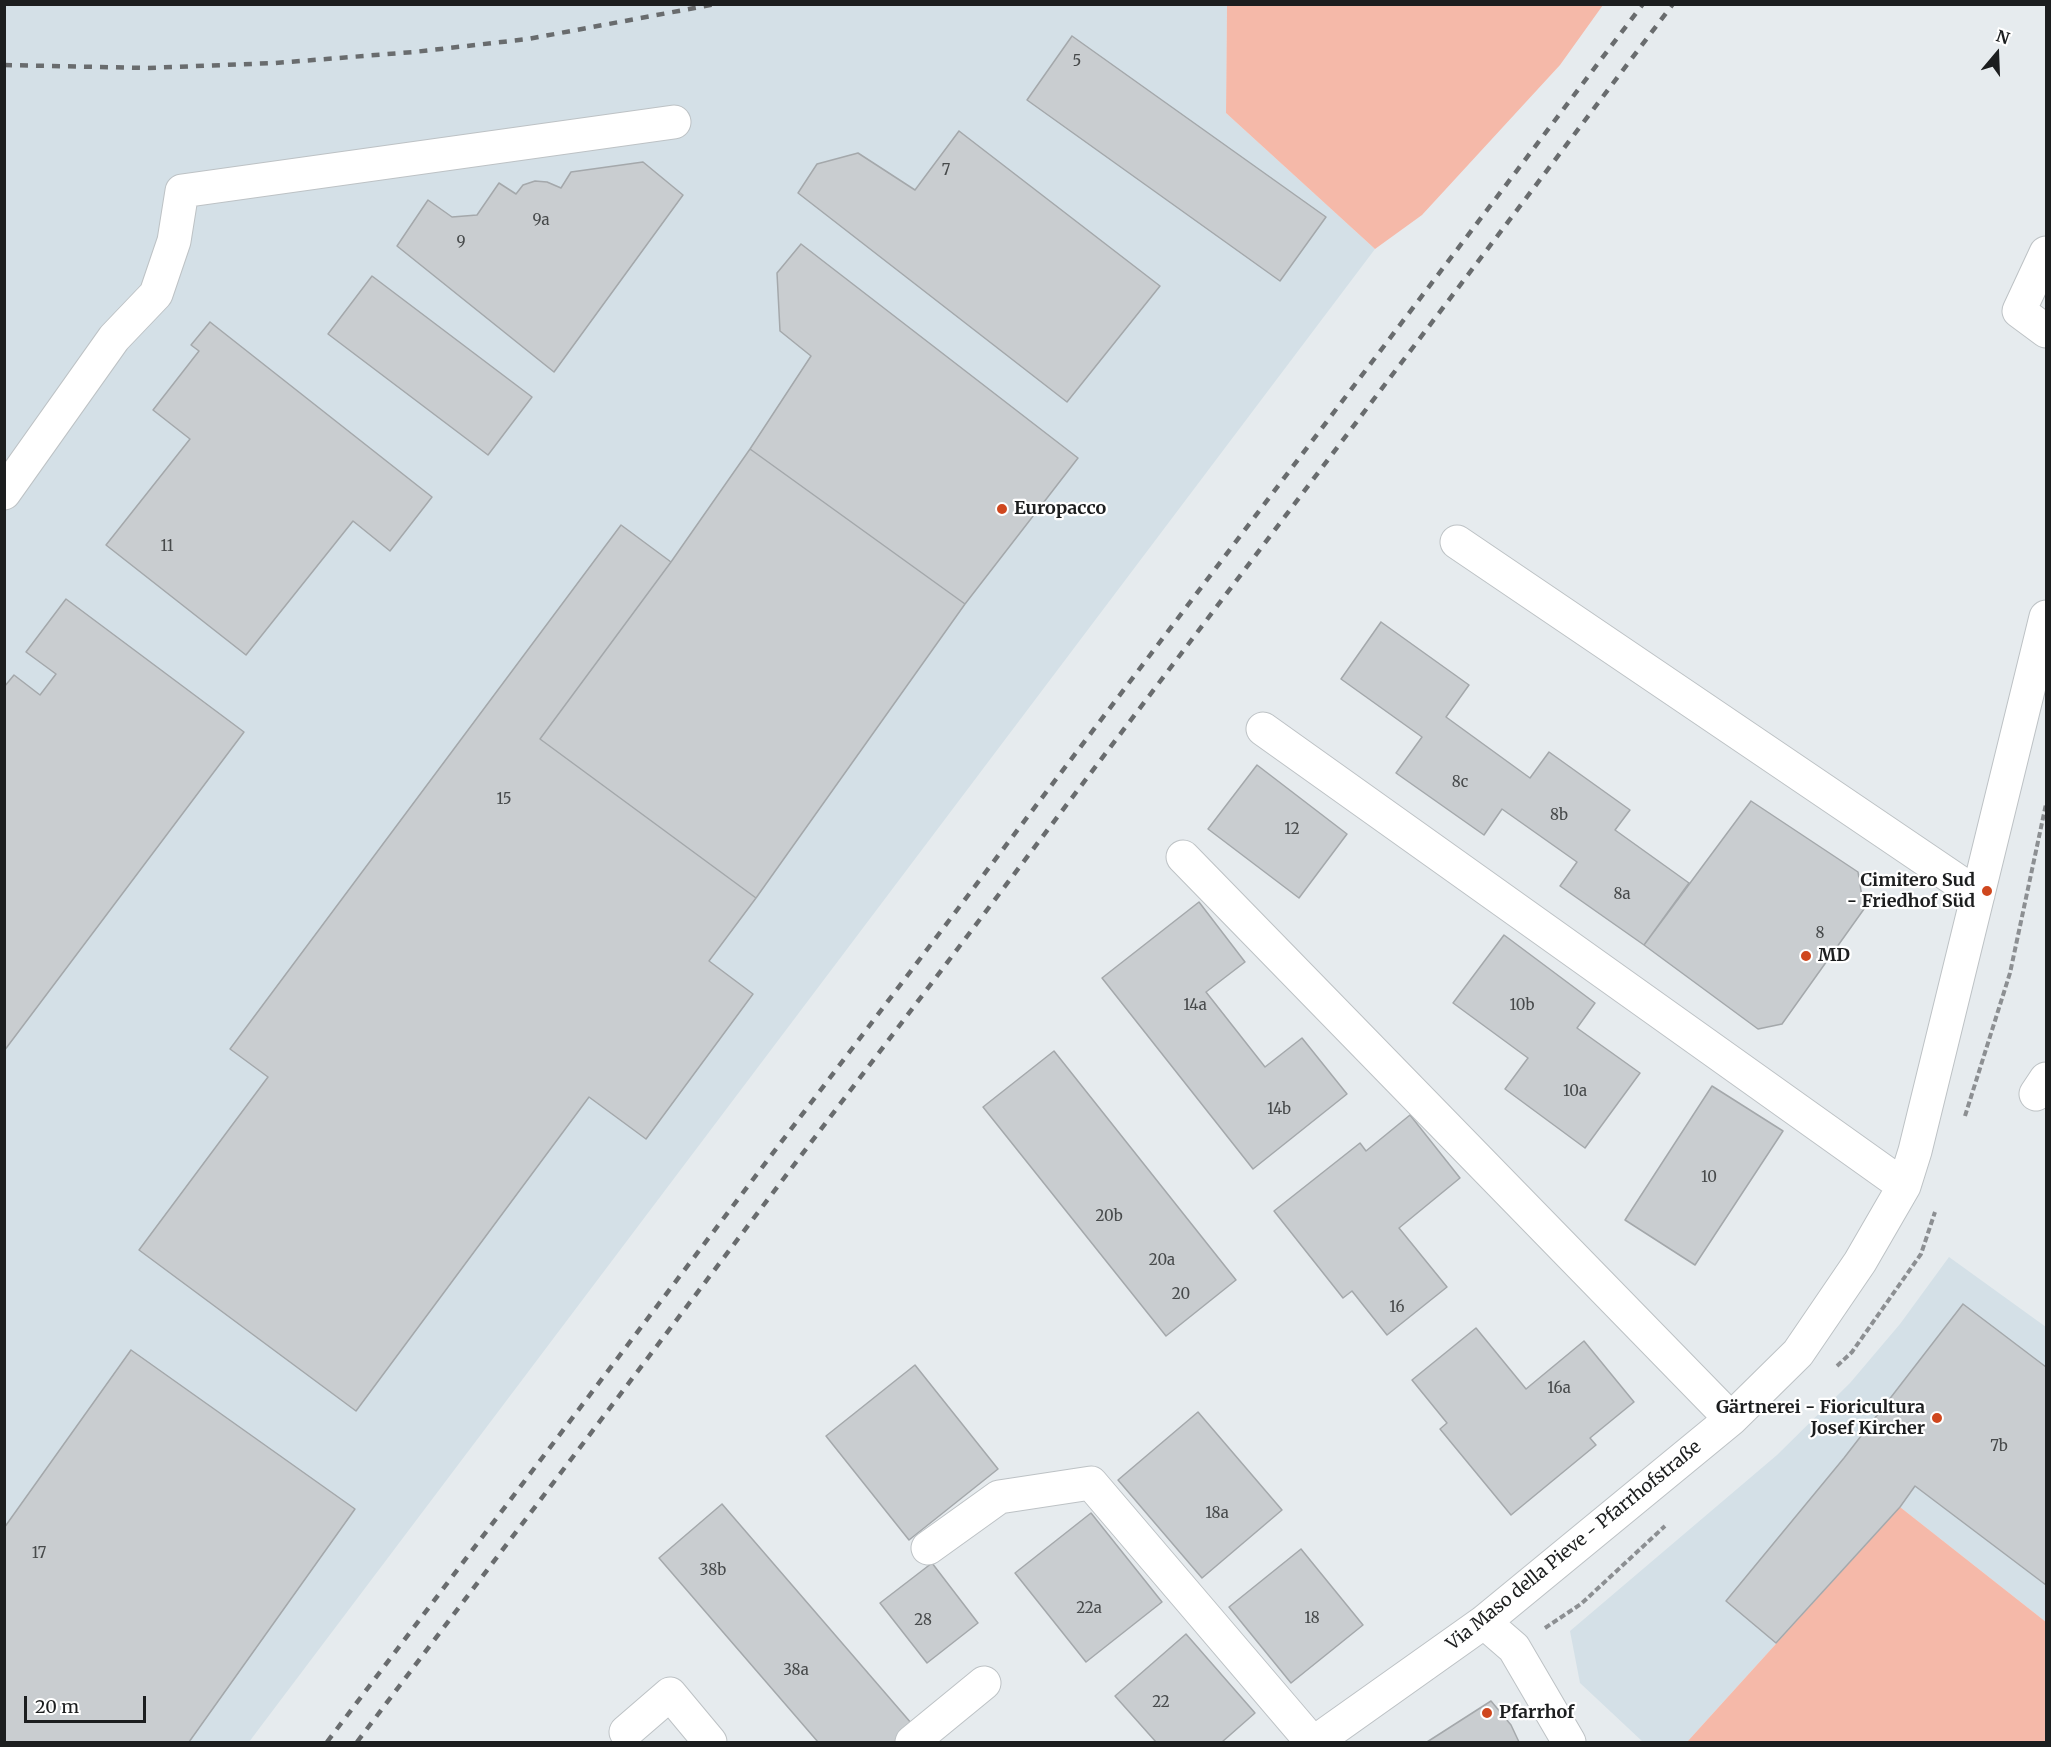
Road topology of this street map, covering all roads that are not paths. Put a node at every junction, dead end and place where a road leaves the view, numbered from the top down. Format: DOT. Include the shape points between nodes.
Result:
graph roads {
  1 [pos="674,122"];
  2 [pos="2046,253"];
  3 [pos="2046,331"];
  4 [pos="4,493"];
  5 [pos="1457,542"];
  6 [pos="2046,617"];
  7 [pos="1263,729"];
  8 [pos="1183,857"];
  9 [pos="1978,895"];
  10 [pos="1904,1186"];
  11 [pos="1731,1419"];
  12 [pos="928,1548"];
  13 [pos="1484,1622"];
  14 [pos="984,1683"];
  15 [pos="626,1732"];
  16 [pos="710,1743"];
  17 [pos="912,1743"];
  18 [pos="1314,1743"];
  19 [pos="1569,1743"];
  1 -- 4 [label="street" via="182,191 174,241 156,294 114,338"];
  2 -- 3 [label="street" via="2019,311"];
  5 -- 9 [label="street"];
  6 -- 9 [label="street, Via Maso della Pieve - Pfarrhofstraße"];
  7 -- 10 [label="street"];
  8 -- 11 [label="street"];
  9 -- 10 [label="street, Via Maso della Pieve - Pfarrhofstraße"];
  10 -- 11 [label="street, Via Maso della Pieve - Pfarrhofstraße" via="1860,1262 1798,1353"];
  11 -- 13 [label="street, Via Maso della Pieve - Pfarrhofstraße"];
  12 -- 18 [label="street" via="999,1497 1091,1483"];
  13 -- 18 [label="street, Via Maso della Pieve - Pfarrhofstraße"];
  13 -- 19 [label="street" via="1514,1648"];
  14 -- 17 [label="street"];
  15 -- 16 [label="street" via="670,1694"];
}
